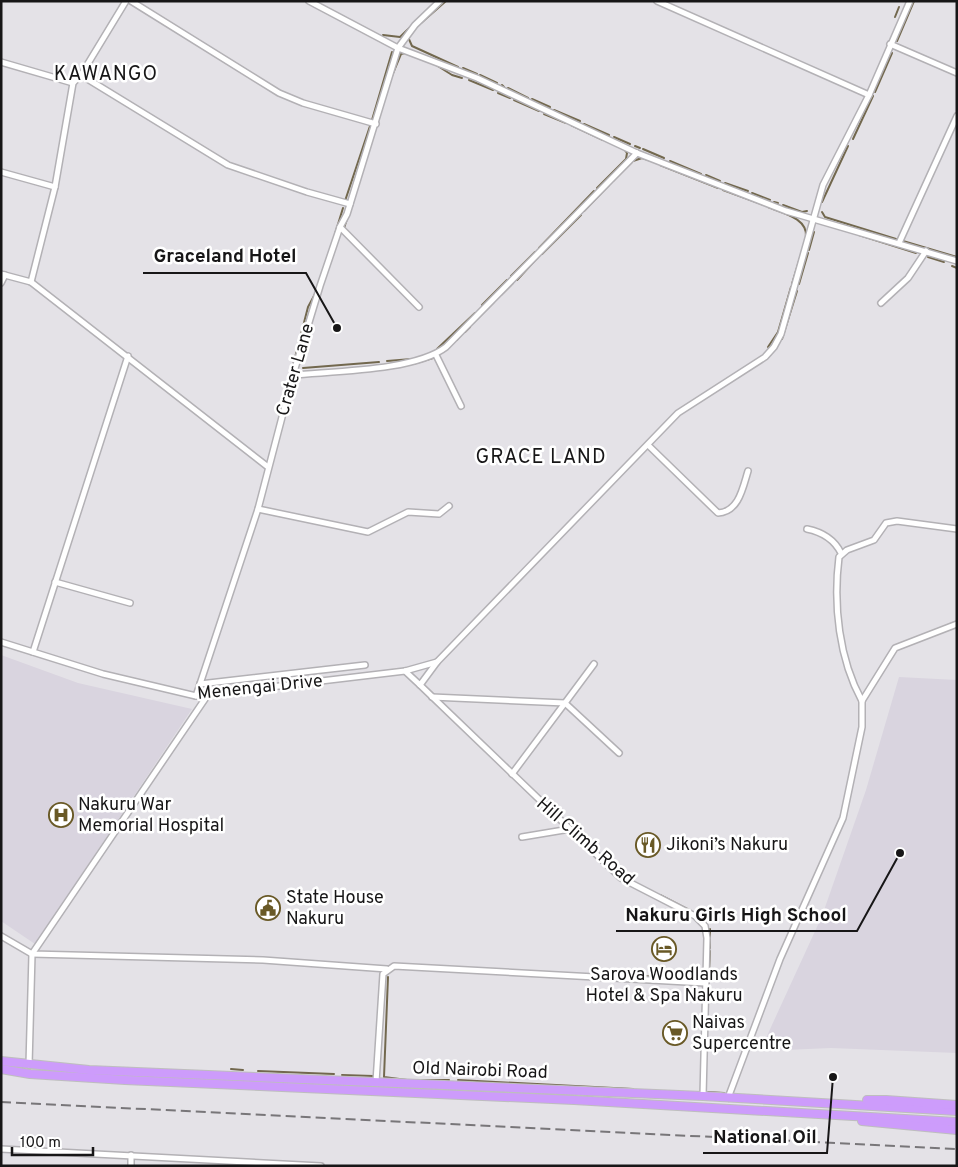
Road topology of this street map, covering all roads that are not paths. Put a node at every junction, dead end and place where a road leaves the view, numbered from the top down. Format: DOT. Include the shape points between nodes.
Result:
graph roads {
  1 [pos="126,1"];
  2 [pos="131,1"];
  3 [pos="309,1"];
  4 [pos="440,1"];
  5 [pos="657,1"];
  6 [pos="910,1"];
  7 [pos="890,44"];
  8 [pos="398,48"];
  9 [pos="1,62"];
  10 [pos="957,73"];
  11 [pos="81,75"];
  12 [pos="73,83"];
  13 [pos="869,95"];
  14 [pos="957,116"];
  15 [pos="376,124"];
  16 [pos="637,153"];
  17 [pos="1,172"];
  18 [pos="55,187"];
  19 [pos="350,204"];
  20 [pos="814,220"];
  21 [pos="340,227"];
  22 [pos="899,242"];
  23 [pos="926,251"];
  24 [pos="957,261"];
  25 [pos="3,274"];
  26 [pos="31,282"];
  27 [pos="1,283"];
  28 [pos="881,303"];
  29 [pos="420,307"];
  30 [pos="436,354"];
  31 [pos="128,356"];
  32 [pos="293,375"];
  33 [pos="461,406"];
  34 [pos="648,445"];
  35 [pos="268,467"];
  36 [pos="748,471"];
  37 [pos="449,506"];
  38 [pos="258,509"];
  39 [pos="807,529"];
  40 [pos="957,529"];
  41 [pos="841,553"];
  42 [pos="55,582"];
  43 [pos="130,603"];
  44 [pos="957,624"];
  45 [pos="1,642"];
  46 [pos="33,652"];
  47 [pos="437,662"];
  48 [pos="594,664"];
  49 [pos="365,665"];
  50 [pos="405,671"];
  51 [pos="200,684"];
  52 [pos="420,685"];
  53 [pos="196,696"];
  54 [pos="207,696"];
  55 [pos="432,697"];
  56 [pos="862,701"];
  57 [pos="565,703"];
  58 [pos="619,753"];
  59 [pos="512,774"];
  60 [pos="570,829"];
  61 [pos="522,837"];
  62 [pos="1,936"];
  63 [pos="32,954"];
  64 [pos="387,969"];
  65 [pos="705,983"];
  66 [pos="1,1061"];
  67 [pos="29,1065"];
  68 [pos="1,1069"];
  69 [pos="376,1082"];
  70 [pos="703,1096"];
  71 [pos="728,1098"];
  72 [pos="840,1104"];
  73 [pos="957,1105"];
  74 [pos="957,1111"];
  75 [pos="840,1116"];
  76 [pos="957,1122"];
  77 [pos="957,1130"];
  78 [pos="1,1148"];
  79 [pos="131,1155"];
  80 [pos="245,1164"];
  81 [pos="130,1166"];
  82 [pos="321,1166"];
  1 -- 11 [label="street"];
  2 -- 15 [label="street" via="279,93"];
  3 -- 8 [label="street"];
  4 -- 8 [label="street, Crater Lane" via="415,25"];
  5 -- 13 [label="street"];
  6 -- 7 [label="street"];
  7 -- 10 [label="street"];
  7 -- 13 [label="street"];
  8 -- 15 [label="street, Crater Lane"];
  8 -- 16 [label="street" via="477,78"];
  9 -- 12 [label="street"];
  11 -- 12 [label="street"];
  11 -- 19 [label="street" via="228,165"];
  12 -- 18 [label="street"];
  13 -- 20 [label="street" via="824,185"];
  14 -- 22 [label="street"];
  15 -- 19 [label="street, Crater Lane"];
  16 -- 20 [label="street"];
  16 -- 30 [label="street"];
  17 -- 18 [label="street"];
  18 -- 26 [label="street"];
  19 -- 21 [label="street, Crater Lane"];
  20 -- 22 [label="street"];
  20 -- 34 [label="street" via="781,334 774,347 765,357 678,413"];
  21 -- 29 [label="street"];
  21 -- 32 [label="street, Crater Lane"];
  22 -- 23 [label="street"];
  23 -- 24 [label="street"];
  23 -- 28 [label="street" via="908,278"];
  25 -- 26 [label="street"];
  25 -- 27 [label="street"];
  26 -- 31 [label="street"];
  30 -- 32 [label="street" via="426,359 377,367"];
  30 -- 33 [label="street"];
  31 -- 35 [label="street"];
  31 -- 42 [label="street"];
  32 -- 35 [label="street, Crater Lane"];
  34 -- 36 [label="street" via="718,513 736,503"];
  34 -- 47 [label="street"];
  35 -- 38 [label="street, Crater Lane"];
  37 -- 38 [label="street" via="439,514 408,512 368,532"];
  38 -- 51 [label="street, Crater Lane"];
  39 -- 41 [label="street" via="824,534"];
  40 -- 41 [label="street" via="897,521 886,523 874,540"];
  41 -- 56 [label="street" via="836,586 838,623 851,682"];
  42 -- 43 [label="street"];
  42 -- 46 [label="street"];
  44 -- 56 [label="street" via="895,648"];
  45 -- 46 [label="street, Menengai Drive"];
  46 -- 53 [label="street, Menengai Drive" via="103,674"];
  47 -- 50 [label="street, Menengai Drive"];
  47 -- 52 [label="street"];
  48 -- 57 [label="street"];
  49 -- 51 [label="street"];
  50 -- 52 [label="street, Hill Climb Road"];
  50 -- 54 [label="street, Menengai Drive"];
  51 -- 53 [label="street, Crater Lane"];
  52 -- 55 [label="street, Hill Climb Road"];
  53 -- 54 [label="street, Menengai Drive"];
  54 -- 63 [label="street"];
  55 -- 57 [label="street"];
  55 -- 59 [label="street, Hill Climb Road"];
  56 -- 71 [label="street" via="862,727 843,818 777,966"];
  57 -- 58 [label="street"];
  57 -- 59 [label="street"];
  59 -- 60 [label="street, Hill Climb Road"];
  60 -- 61 [label="street"];
  60 -- 65 [label="street, Hill Climb Road" via="625,881 702,921 706,930"];
  62 -- 63 [label="street"];
  63 -- 64 [label="street" via="263,960"];
  63 -- 67 [label="street"];
  64 -- 65 [label="street" via="394,966"];
  64 -- 69 [label="street" via="383,974"];
  65 -- 70 [label="street, Hill Climb Road"];
  66 -- 67 [label="highway, Old Nairobi Road"];
  67 -- 69 [label="highway, Old Nairobi Road"];
  68 -- 75 [label="highway, Old Nairobi Road" via="116,1079"];
  69 -- 70 [label="highway, Old Nairobi Road"];
  70 -- 71 [label="highway, Old Nairobi Road"];
  71 -- 72 [label="highway, Old Nairobi Road"];
  72 -- 73 [label="highway" via="886,1100"];
  72 -- 74 [label="highway, Old Nairobi Road"];
  75 -- 76 [label="highway, Old Nairobi Road"];
  75 -- 77 [label="highway" via="892,1125"];
  78 -- 79 [label="street"];
  79 -- 80 [label="street"];
  79 -- 81 [label="street"];
  80 -- 82 [label="street"];
}
